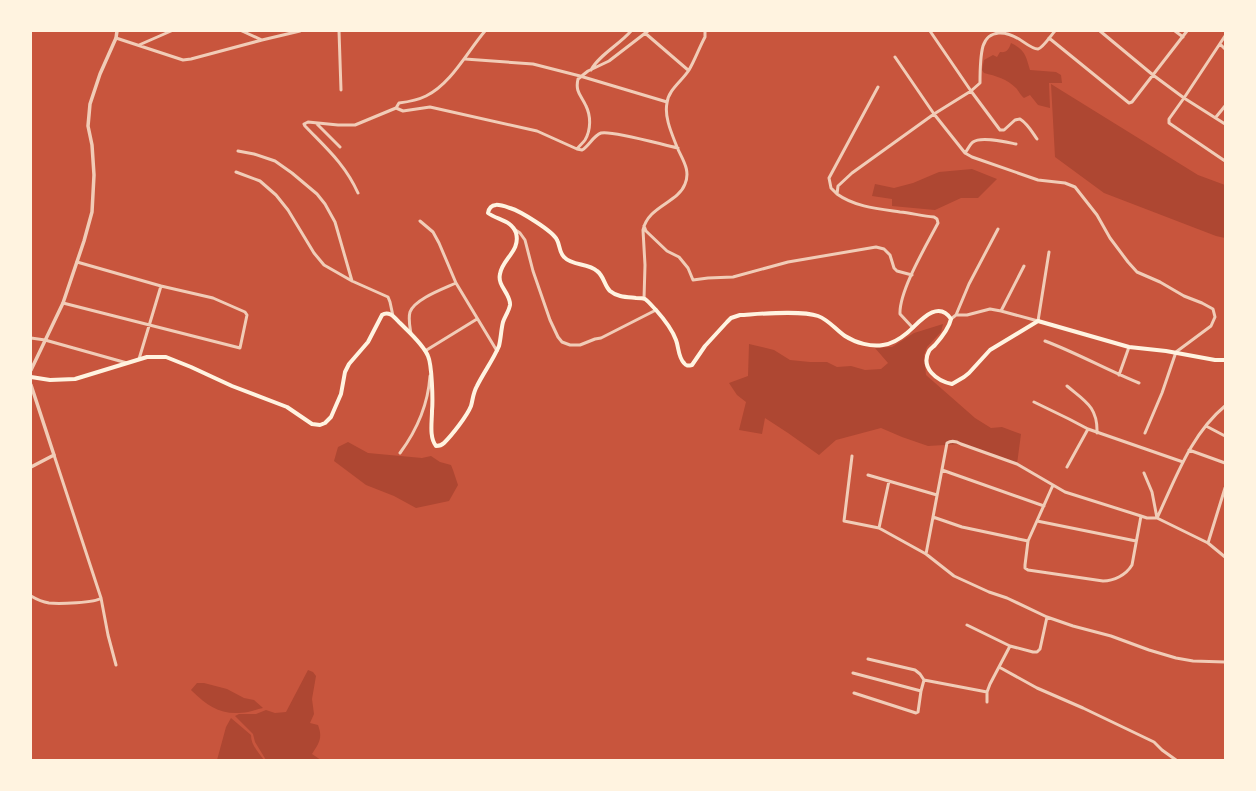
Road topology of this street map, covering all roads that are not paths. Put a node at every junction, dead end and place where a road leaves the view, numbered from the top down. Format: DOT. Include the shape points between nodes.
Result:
graph roads {
  1 [pos="118,31"];
  2 [pos="171,31"];
  3 [pos="242,31"];
  4 [pos="300,31"];
  5 [pos="338,31"];
  6 [pos="485,31"];
  7 [pos="631,31"];
  8 [pos="705,31"];
  9 [pos="930,31"];
  10 [pos="1055,31"];
  11 [pos="1100,31"];
  12 [pos="1175,31"];
  13 [pos="1187,31"];
  14 [pos="647,32"];
  15 [pos="1225,36"];
  16 [pos="1183,37"];
  17 [pos="116,38"];
  18 [pos="1049,38"];
  19 [pos="262,40"];
  20 [pos="138,44"];
  21 [pos="1220,44"];
  22 [pos="1225,49"];
  23 [pos="895,57"];
  24 [pos="465,58"];
  25 [pos="591,70"];
  26 [pos="688,70"];
  27 [pos="1153,75"];
  28 [pos="580,76"];
  29 [pos="878,87"];
  30 [pos="341,90"];
  31 [pos="971,91"];
  32 [pos="1184,98"];
  33 [pos="667,102"];
  34 [pos="1225,106"];
  35 [pos="396,108"];
  36 [pos="934,114"];
  37 [pos="1216,117"];
  38 [pos="317,124"];
  39 [pos="1225,124"];
  40 [pos="1037,139"];
  41 [pos="1016,144"];
  42 [pos="340,147"];
  43 [pos="678,148"];
  44 [pos="577,149"];
  45 [pos="238,151"];
  46 [pos="965,153"];
  47 [pos="1225,161"];
  48 [pos="236,172"];
  49 [pos="358,193"];
  50 [pos="837,194"];
  51 [pos="420,221"];
  52 [pos="644,226"];
  53 [pos="513,228"];
  54 [pos="998,229"];
  55 [pos="1050,252"];
  56 [pos="77,262"];
  57 [pos="1024,266"];
  58 [pos="912,275"];
  59 [pos="352,281"];
  60 [pos="456,283"];
  61 [pos="161,286"];
  62 [pos="644,299"];
  63 [pos="63,303"];
  64 [pos="656,310"];
  65 [pos="1001,311"];
  66 [pos="956,315"];
  67 [pos="393,316"];
  68 [pos="477,319"];
  69 [pos="951,319"];
  70 [pos="1040,321"];
  71 [pos="150,325"];
  72 [pos="913,328"];
  73 [pos="411,334"];
  74 [pos="31,338"];
  75 [pos="45,340"];
  76 [pos="1046,341"];
  77 [pos="1129,346"];
  78 [pos="425,351"];
  79 [pos="497,351"];
  80 [pos="1176,352"];
  81 [pos="139,360"];
  82 [pos="1225,360"];
  83 [pos="127,363"];
  84 [pos="31,370"];
  85 [pos="430,370"];
  86 [pos="1119,375"];
  87 [pos="31,377"];
  88 [pos="1139,383"];
  89 [pos="31,385"];
  90 [pos="1067,386"];
  91 [pos="1034,402"];
  92 [pos="1225,406"];
  93 [pos="1206,426"];
  94 [pos="1088,429"];
  95 [pos="1097,433"];
  96 [pos="1145,433"];
  97 [pos="1225,436"];
  98 [pos="1189,450"];
  99 [pos="400,453"];
  100 [pos="54,455"];
  101 [pos="852,456"];
  102 [pos="1183,462"];
  103 [pos="1225,463"];
  104 [pos="31,467"];
  105 [pos="1067,467"];
  106 [pos="942,470"];
  107 [pos="1144,473"];
  108 [pos="868,475"];
  109 [pos="889,481"];
  110 [pos="1053,485"];
  111 [pos="1225,488"];
  112 [pos="937,495"];
  113 [pos="1044,506"];
  114 [pos="1141,516"];
  115 [pos="933,517"];
  116 [pos="1157,518"];
  117 [pos="1037,521"];
  118 [pos="879,528"];
  119 [pos="1136,540"];
  120 [pos="1028,541"];
  121 [pos="1208,543"];
  122 [pos="926,554"];
  123 [pos="1225,557"];
  124 [pos="31,596"];
  125 [pos="101,598"];
  126 [pos="1047,617"];
  127 [pos="967,625"];
  128 [pos="1010,646"];
  129 [pos="868,659"];
  130 [pos="1225,662"];
  131 [pos="116,665"];
  132 [pos="999,667"];
  133 [pos="854,673"];
  134 [pos="924,680"];
  135 [pos="921,691"];
  136 [pos="854,692"];
  137 [pos="987,692"];
  138 [pos="987,702"];
  139 [pos="1176,760"];
  1 -- 17 [label="street"];
  2 -- 20 [label="street"];
  3 -- 19 [label="street"];
  4 -- 19 [label="street"];
  5 -- 30 [label="street"];
  6 -- 24 [label="street"];
  7 -- 25 [label="street" via="594,62"];
  8 -- 26 [label="street" via="705,37"];
  9 -- 31 [label="street"];
  10 -- 18 [label="street"];
  11 -- 27 [label="street"];
  12 -- 16 [label="street"];
  13 -- 16 [label="street"];
  14 -- 25 [label="street" via="609,61"];
  14 -- 26 [label="street"];
  15 -- 21 [label="street"];
  16 -- 27 [label="street"];
  17 -- 20 [label="street"];
  17 -- 56 [label="street" via="90,104 88,126 94,176 92,212"];
  18 -- 27 [label="street" via="1129,103"];
  18 -- 31 [label="street" via="1037,49 1011,34 993,34 983,46 980,83"];
  19 -- 20 [label="street" via="183,60"];
  21 -- 22 [label="street"];
  21 -- 32 [label="street"];
  23 -- 36 [label="street"];
  24 -- 28 [label="street" via="533,64"];
  24 -- 35 [label="street" via="438,88 426,96 398,104"];
  25 -- 28 [label="street"];
  26 -- 33 [label="street" via="672,90"];
  27 -- 32 [label="street"];
  28 -- 33 [label="street"];
  28 -- 44 [label="street" via="576,86 586,106 589,126 585,141"];
  29 -- 50 [label="street" via="830,178 832,188"];
  31 -- 36 [label="street"];
  31 -- 40 [label="street" via="1000,130 1020,119"];
  32 -- 37 [label="street"];
  32 -- 47 [label="street" via="1169,119 1169,123"];
  33 -- 43 [label="street" via="667,115"];
  34 -- 37 [label="street"];
  35 -- 38 [label="street" via="355,125"];
  35 -- 44 [label="street" via="403,111 430,107 537,131"];
  36 -- 46 [label="street"];
  36 -- 50 [label="street" via="852,173 838,186"];
  37 -- 39 [label="street"];
  38 -- 42 [label="street"];
  38 -- 49 [label="street" via="308,122 304,126 337,159 352,179"];
  41 -- 46 [label="street" via="978,139"];
  43 -- 44 [label="street" via="620,134 602,133 582,150"];
  43 -- 52 [label="street" via="686,166 685,185 679,194 659,208"];
  45 -- 59 [label="street" via="274,161 317,194 335,222"];
  46 -- 80 [label="street" via="1038,180 1065,182 1075,187 1137,272 1213,309 1215,317 1211,326"];
  48 -- 59 [label="street" via="260,181 276,195 324,265"];
  50 -- 58 [label="street" via="845,200 880,210 937,219 938,223"];
  51 -- 60 [label="street" via="433,232"];
  52 -- 58 [label="street" via="667,251 679,257 693,280 733,277 788,262 876,247 884,249 890,255 897,271"];
  52 -- 62 [label="street"];
  53 -- 62 [label="main road" via="501,218 488,213 490,206 507,206 518,210 554,235 563,256 568,260 597,270 609,290 620,296"];
  53 -- 64 [label="street" via="525,240 550,320 562,342 580,345 601,338"];
  53 -- 79 [label="main road" via="516,246 500,274 500,282 510,301"];
  54 -- 66 [label="street"];
  55 -- 70 [label="street"];
  56 -- 61 [label="street"];
  56 -- 63 [label="street"];
  57 -- 65 [label="street"];
  58 -- 72 [label="street" via="900,304 900,314"];
  59 -- 67 [label="street" via="388,297"];
  60 -- 68 [label="street"];
  60 -- 73 [label="street" via="413,306 409,317"];
  61 -- 71 [label="street"];
  61 -- 71 [label="street" via="212,298 245,312 240,348"];
  62 -- 64 [label="main road"];
  63 -- 71 [label="street"];
  63 -- 75 [label="street"];
  64 -- 72 [label="main road" via="676,339 680,358 689,366 731,318 740,315 806,313 824,319 846,336 871,345 884,345"];
  65 -- 66 [label="street" via="990,309"];
  65 -- 70 [label="street"];
  66 -- 69 [label="street"];
  67 -- 73 [label="main road"];
  67 -- 81 [label="main road" via="382,316 368,342 349,364 336,407 331,417 320,425 312,424 287,407 166,357 147,357"];
  68 -- 78 [label="street"];
  68 -- 79 [label="street"];
  69 -- 70 [label="main road" via="950,325 929,351 927,359 931,374 936,379 952,384 969,373 990,350"];
  69 -- 72 [label="main road" via="948,313 936,312 926,315"];
  70 -- 77 [label="main road"];
  71 -- 81 [label="street"];
  73 -- 78 [label="main road"];
  74 -- 75 [label="street"];
  75 -- 83 [label="street"];
  75 -- 84 [label="street"];
  76 -- 86 [label="street"];
  77 -- 80 [label="main road"];
  77 -- 86 [label="street"];
  78 -- 85 [label="main road"];
  79 -- 85 [label="main road" via="476,387 465,415 439,447 433,442 432,436"];
  80 -- 82 [label="main road"];
  80 -- 96 [label="street"];
  81 -- 83 [label="main road"];
  83 -- 87 [label="main road" via="75,379 50,380"];
  85 -- 99 [label="street" via="429,390 423,412"];
  86 -- 88 [label="street"];
  89 -- 100 [label="street"];
  90 -- 95 [label="street" via="1094,411 1098,423"];
  91 -- 94 [label="street"];
  92 -- 93 [label="street"];
  93 -- 97 [label="street"];
  93 -- 98 [label="street"];
  94 -- 95 [label="street"];
  94 -- 105 [label="street"];
  95 -- 102 [label="street"];
  98 -- 102 [label="street"];
  98 -- 103 [label="street"];
  100 -- 104 [label="street"];
  100 -- 125 [label="street"];
  101 -- 118 [label="street" via="844,521"];
  102 -- 116 [label="street"];
  106 -- 110 [label="street" via="947,443 956,441 1017,464"];
  106 -- 112 [label="street"];
  106 -- 113 [label="street"];
  107 -- 116 [label="street" via="1152,492"];
  108 -- 109 [label="street"];
  109 -- 112 [label="street"];
  109 -- 118 [label="street"];
  110 -- 113 [label="street"];
  110 -- 114 [label="street" via="1065,492"];
  111 -- 121 [label="street"];
  112 -- 115 [label="street"];
  113 -- 117 [label="street"];
  114 -- 116 [label="street"];
  114 -- 119 [label="street"];
  115 -- 120 [label="street" via="976,530"];
  115 -- 122 [label="street"];
  116 -- 121 [label="street"];
  117 -- 119 [label="street"];
  117 -- 120 [label="street"];
  118 -- 122 [label="street"];
  119 -- 120 [label="street" via="1129,571 1111,581 1028,570 1025,565"];
  121 -- 123 [label="street"];
  122 -- 126 [label="street" via="954,576"];
  124 -- 125 [label="street" via="48,603 98,601"];
  125 -- 131 [label="street"];
  126 -- 128 [label="street" via="1040,649 1037,652"];
  126 -- 130 [label="street" via="1176,658"];
  127 -- 128 [label="street"];
  128 -- 132 [label="street"];
  129 -- 134 [label="street" via="914,670"];
  132 -- 137 [label="street"];
  132 -- 139 [label="street" via="1037,688 1154,742"];
  133 -- 135 [label="street"];
  134 -- 135 [label="street"];
  134 -- 137 [label="street"];
  135 -- 136 [label="street" via="916,713"];
  137 -- 138 [label="street"];
}
